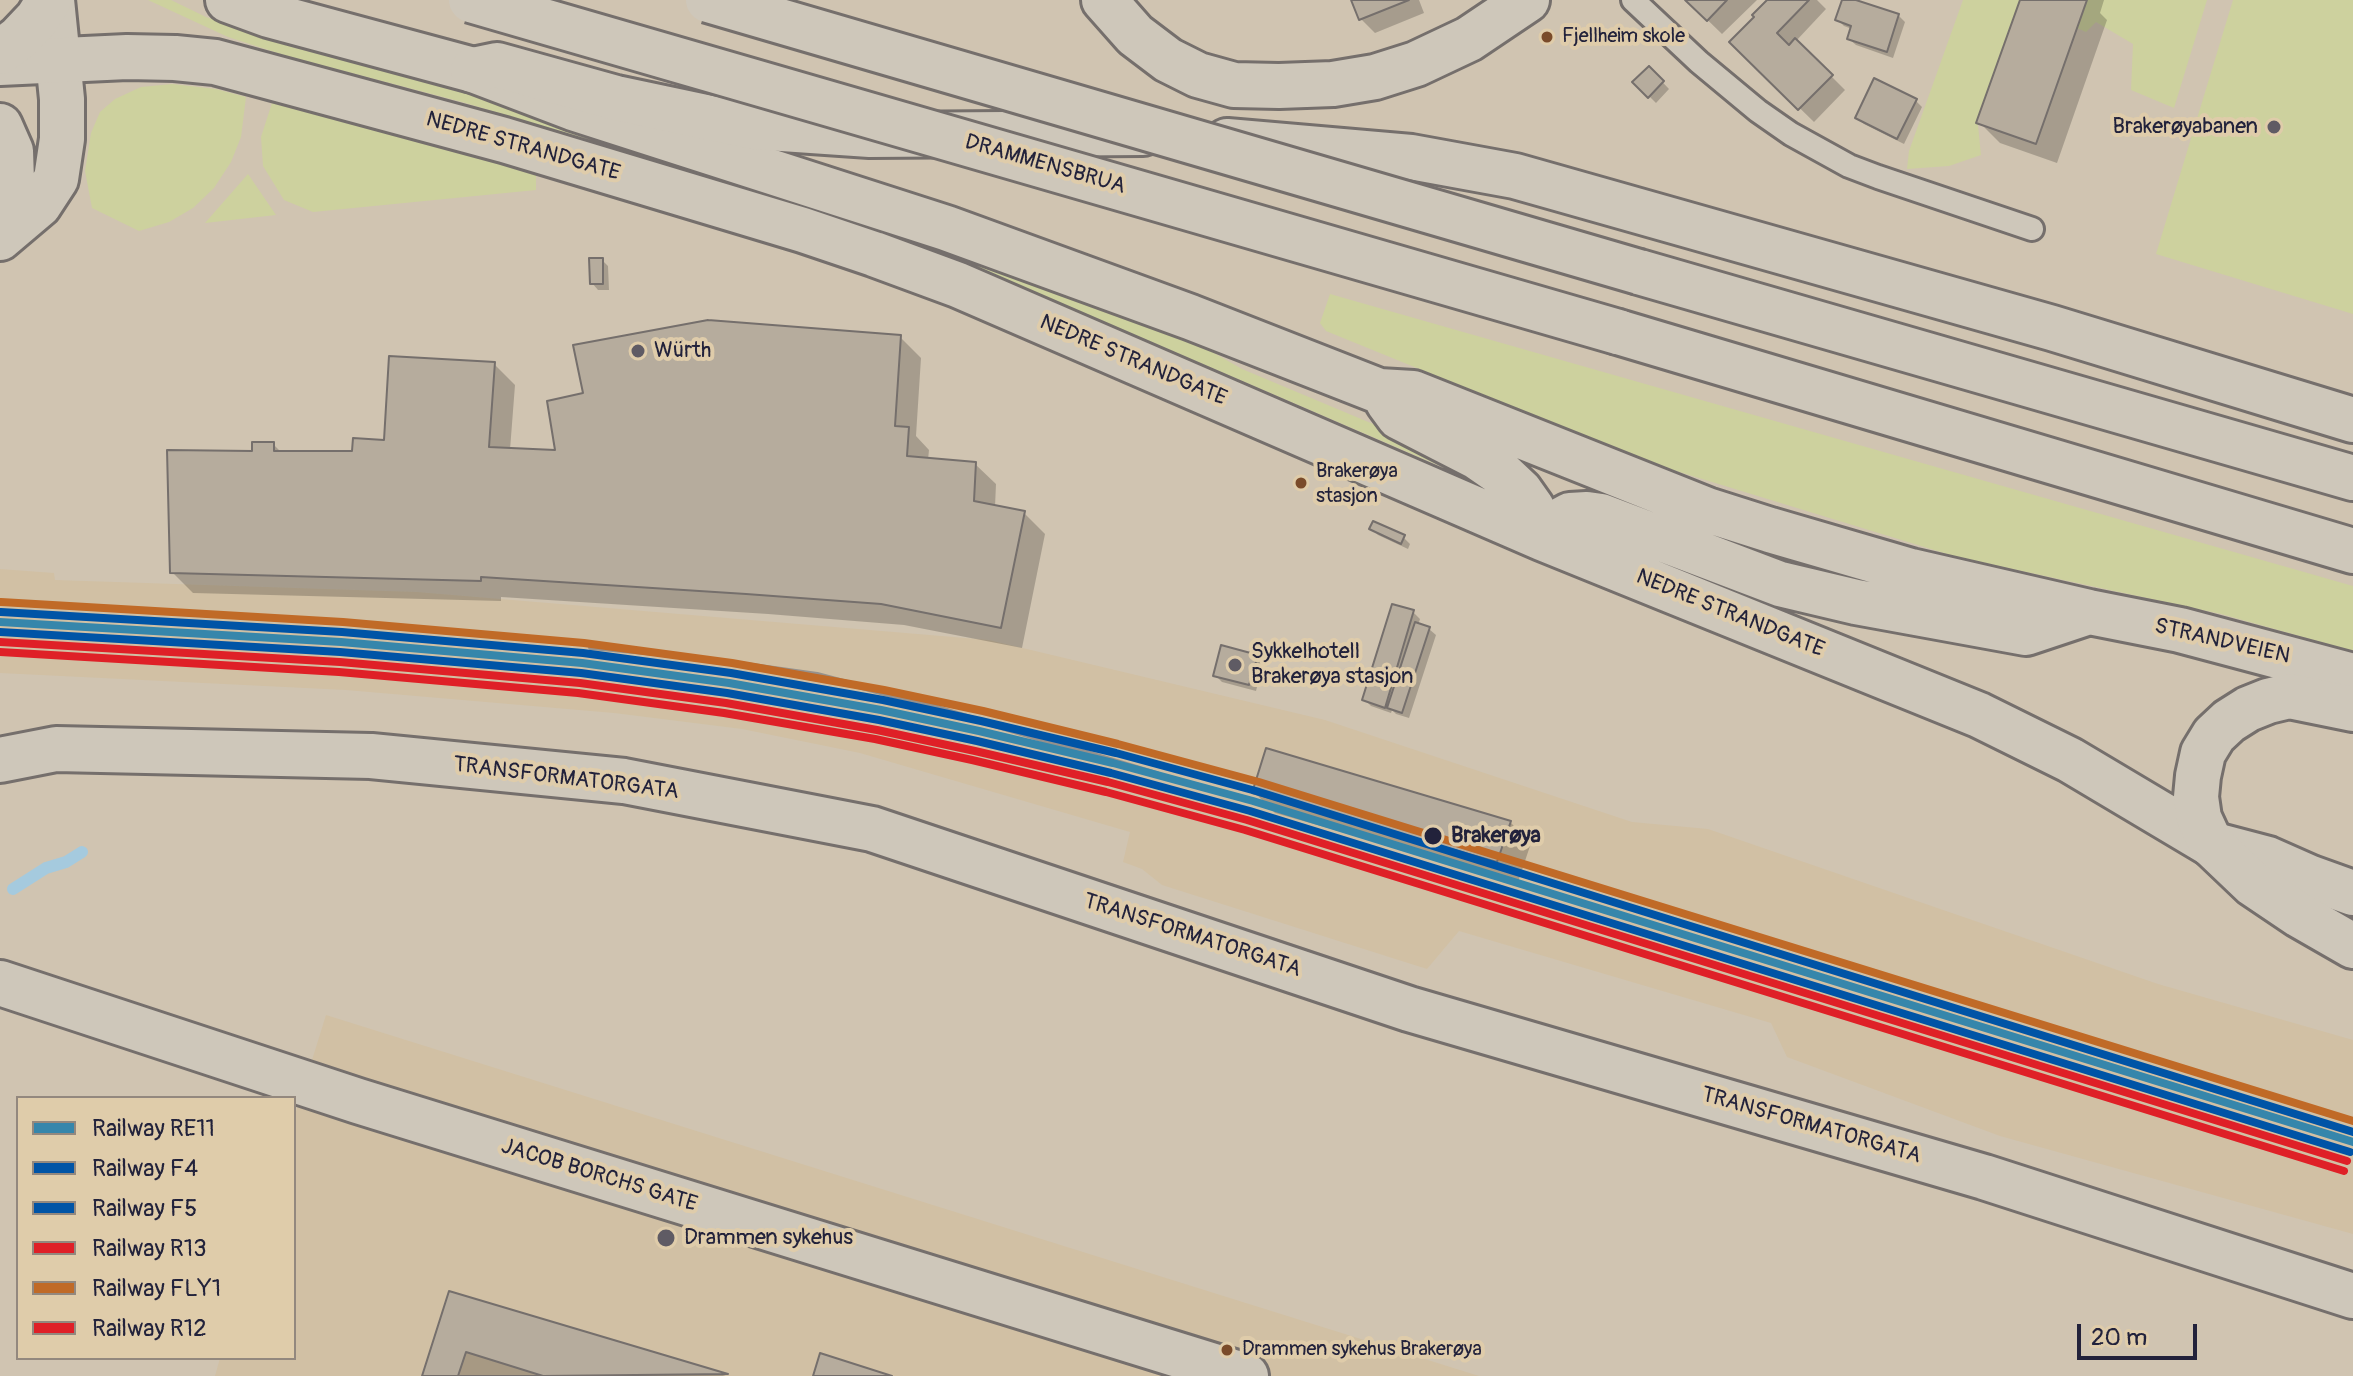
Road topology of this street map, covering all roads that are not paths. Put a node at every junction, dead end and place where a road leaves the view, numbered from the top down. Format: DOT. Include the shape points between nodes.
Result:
graph roads {
  1 [pos="50,0"];
  2 [pos="228,0"];
  3 [pos="471,0"];
  4 [pos="708,0"];
  5 [pos="1104,0"];
  6 [pos="1527,0"];
  7 [pos="1633,0"];
  8 [pos="0,52"];
  9 [pos="59,60"];
  10 [pos="0,63"];
  11 [pos="473,70"];
  12 [pos="0,126"];
  13 [pos="2032,229"];
  14 [pos="0,238"];
  15 [pos="1379,391"];
  16 [pos="2353,420"];
  17 [pos="2353,478"];
  18 [pos="1542,538"];
  19 [pos="2353,551"];
  20 [pos="2089,612"];
  21 [pos="2353,676"];
  22 [pos="2353,709"];
  23 [pos="0,760"];
  24 [pos="2211,844"];
  25 [pos="2353,893"];
  26 [pos="2353,946"];
  27 [pos="0,983"];
  28 [pos="2353,1296"];
  29 [pos="1246,1376"];
  1 -- 8 [label="main road"];
  1 -- 9 [label="main road"];
  2 -- 11 [label="main road"];
  3 -- 19 [label="main road, DRAMMENSBRUA, bridge"];
  4 -- 17 [label="main road, bridge"];
  5 -- 6 [label="main road" via="1135,35 1198,75 1234,85 1279,86 1333,84 1416,64 1469,39"];
  7 -- 13 [label="lane" via="1699,62 1791,134 1849,166"];
  9 -- 10 [label="main road, NEDRE STRANDGATE"];
  9 -- 14 [label="main road" via="62,139 56,179 39,205"];
  9 -- 18 [label="main road, NEDRE STRANDGATE" via="215,62 504,140 803,230 958,285"];
  11 -- 15 [label="main road" via="573,108 946,228"];
  11 -- 16 [label="main road" via="497,65 616,98 753,127 870,135 1128,132 1411,157 1515,176 2052,328"];
  12 -- 14 [label="main road" via="11,151 12,181"];
  15 -- 18 [label="main road" via="1399,417 1503,475 1532,508"];
  15 -- 20 [label="main road" via="1413,393 1770,530 1911,571"];
  18 -- 20 [label="main road" via="1570,515 1587,514 1780,584 1829,596 2026,633"];
  18 -- 24 [label="main road, NEDRE STRANDGATE" via="2002,726"];
  20 -- 21 [label="main road, STRANDVEIEN"];
  22 -- 24 [label="main road" via="2289,696 2248,709 2214,735 2203,753 2196,797"];
  23 -- 28 [label="main road, TRANSFORMATORGATA" via="56,749 371,756 624,781 872,829 1409,1009 1984,1177"];
  24 -- 25 [label="main road" via="2268,859"];
  24 -- 26 [label="main road" via="2253,884"];
  27 -- 29 [label="main road, JACOB BORCHS GATE" via="358,1101"];
}
